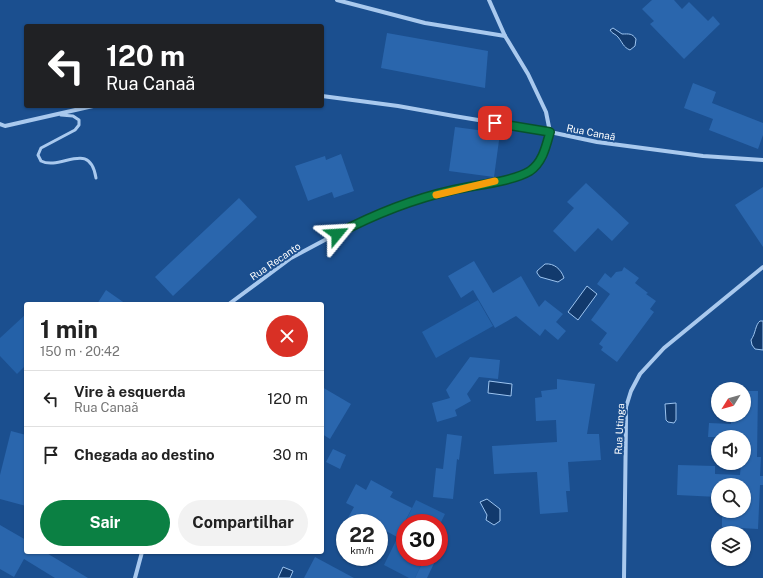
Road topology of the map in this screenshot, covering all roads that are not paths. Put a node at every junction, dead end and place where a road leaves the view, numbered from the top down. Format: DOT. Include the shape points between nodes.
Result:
graph roads {
  1 [pos="337,0"];
  2 [pos="488,0"];
  3 [pos="505,36"];
  4 [pos="324,96"];
  5 [pos="84,108"];
  6 [pos="57,114"];
  7 [pos="0,124"];
  8 [pos="5,126"];
  9 [pos="0,127"];
  10 [pos="550,132"];
  11 [pos="763,160"];
  12 [pos="96,178"];
  13 [pos="763,267"];
  14 [pos="232,302"];
  15 [pos="141,554"];
  16 [pos="135,578"];
  17 [pos="624,578"];
  1 -- 3 [label="street" via="425,23"];
  2 -- 3 [label="street, Rua Recanto"];
  3 -- 10 [label="street, Rua Recanto" via="534,86 546,112"];
  4 -- 10 [label="street, Rua Canaã"];
  5 -- 6 [label="street"];
  6 -- 8 [label="street"];
  6 -- 12 [label="lane" via="73,116 79,120 79,125 75,130 41,148 38,155 40,161 47,164 78,157 85,159 95,168"];
  7 -- 8 [label="street"];
  8 -- 9 [label="street"];
  10 -- 11 [label="street, Rua Canaã" via="597,142 703,156"];
  10 -- 14 [label="street, Rua Recanto" via="546,150 539,163 530,171 423,198 351,226 291,258"];
  13 -- 17 [label="street, Rua Utinga" via="664,348 640,374 630,391 626,407"];
  15 -- 16 [label="street"];
}
